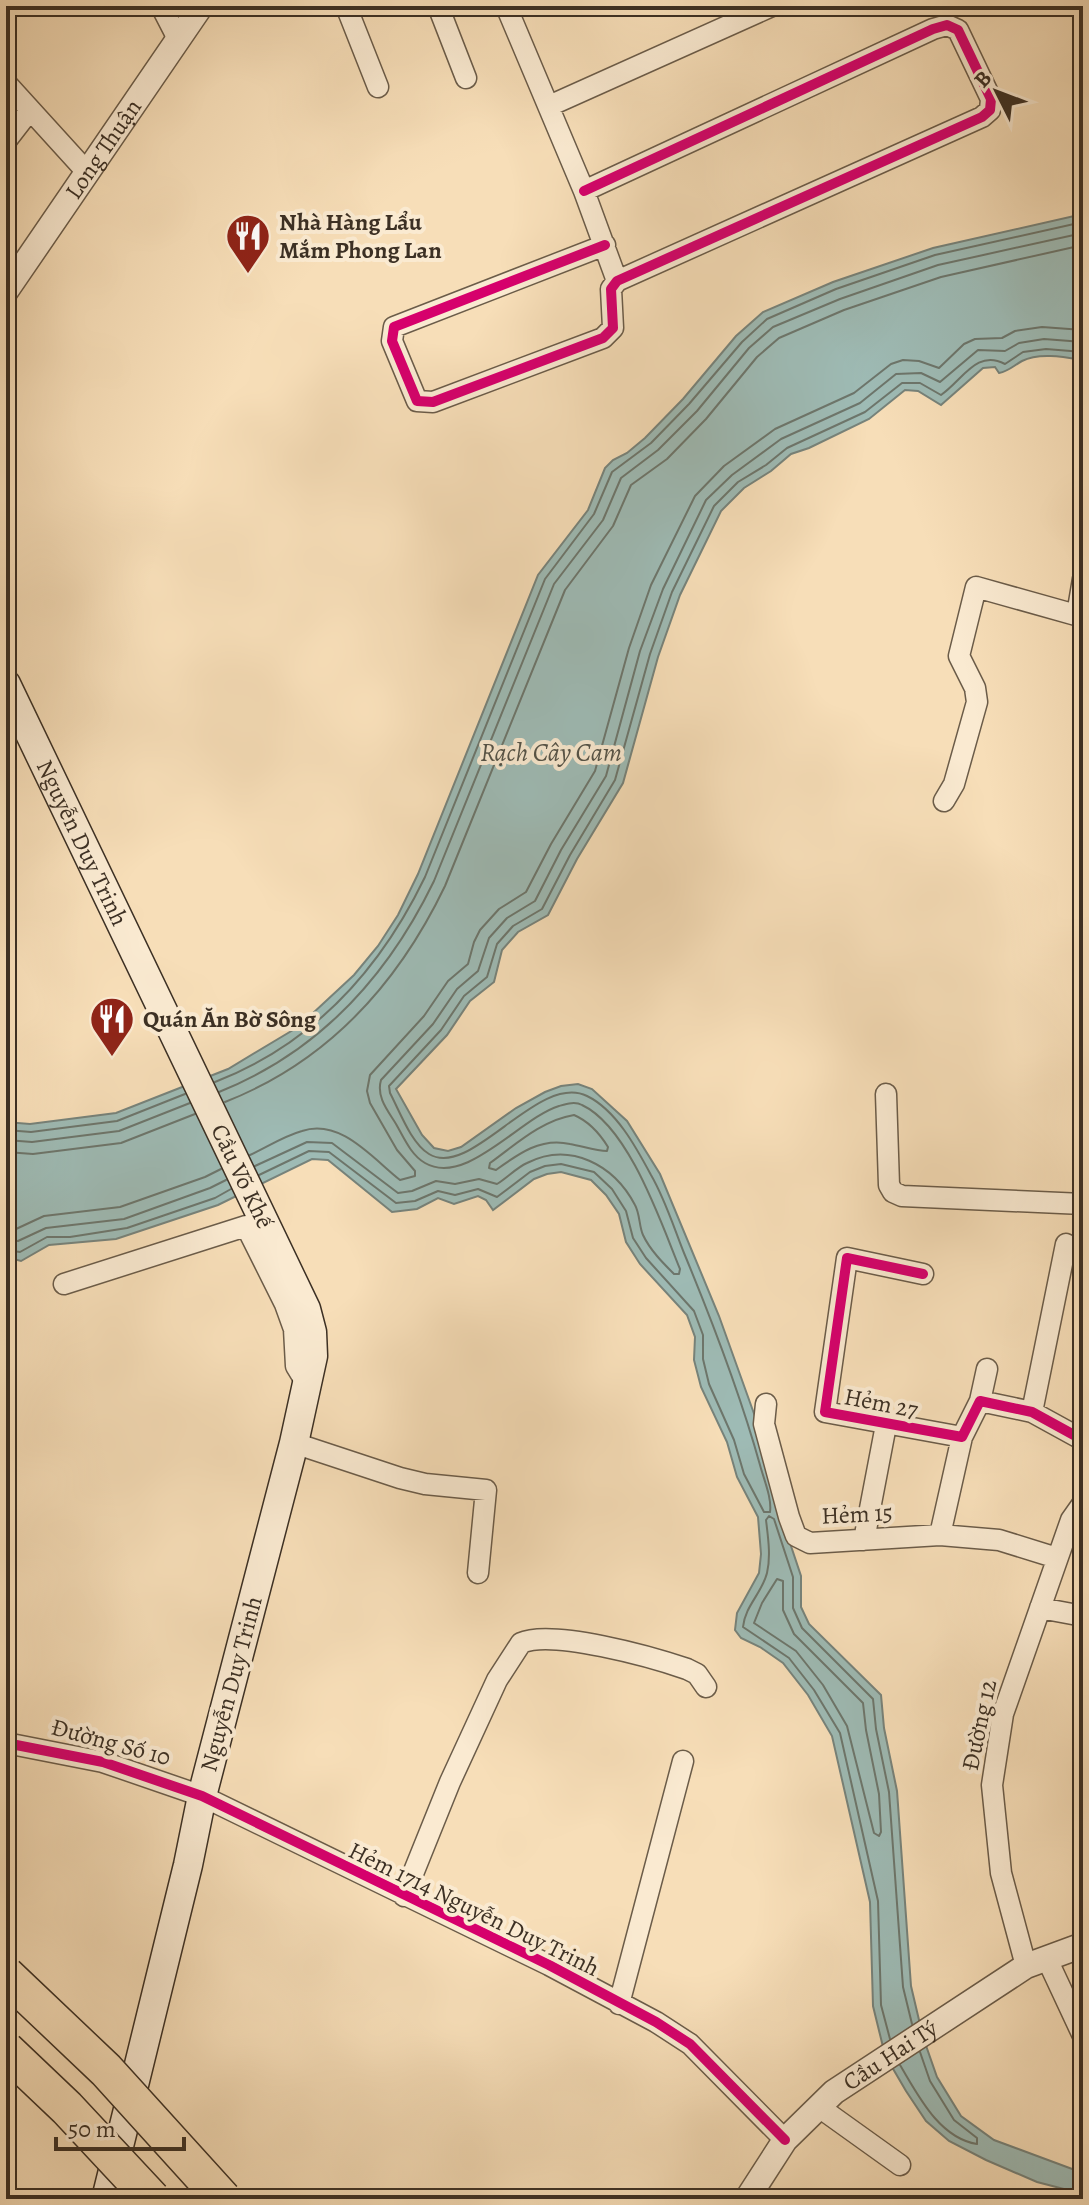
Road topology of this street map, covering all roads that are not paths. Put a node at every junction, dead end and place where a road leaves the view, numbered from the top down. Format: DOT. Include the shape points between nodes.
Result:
graph roads {
  1 [pos="161,6"];
  2 [pos="201,6"];
  3 [pos="346,6"];
  4 [pos="438,6"];
  5 [pos="506,6"];
  6 [pos="772,6"];
  7 [pos="178,39"];
  8 [pos="466,78"];
  9 [pos="6,83"];
  10 [pos="378,87"];
  11 [pos="549,106"];
  12 [pos="30,110"];
  13 [pos="6,141"];
  14 [pos="86,171"];
  15 [pos="584,191"];
  16 [pos="605,245"];
  17 [pos="617,281"];
  18 [pos="6,291"];
  19 [pos="1083,579"];
  20 [pos="1080,616"];
  21 [pos="6,684"];
  22 [pos="944,801"];
  23 [pos="159,999"];
  24 [pos="886,1094"];
  25 [pos="1083,1204"];
  26 [pos="1066,1244"];
  27 [pos="923,1274"];
  28 [pos="64,1284"];
  29 [pos="313,1356"];
  30 [pos="987,1369"];
  31 [pos="307,1384"];
  32 [pos="980,1401"];
  33 [pos="766,1404"];
  34 [pos="1032,1412"];
  35 [pos="886,1425"];
  36 [pos="962,1437"];
  37 [pos="1083,1440"];
  38 [pos="294,1443"];
  39 [pos="1083,1503"];
  40 [pos="1077,1522"];
  41 [pos="940,1535"];
  42 [pos="864,1540"];
  43 [pos="1057,1558"];
  44 [pos="478,1573"];
  45 [pos="1040,1608"];
  46 [pos="1083,1616"];
  47 [pos="706,1687"];
  48 [pos="6,1743"];
  49 [pos="683,1761"];
  50 [pos="202,1796"];
  51 [pos="404,1896"];
  52 [pos="1083,1945"];
  53 [pos="1037,1963"];
  54 [pos="6,1975"];
  55 [pos="619,2004"];
  56 [pos="1083,2036"];
  57 [pos="6,2050"];
  58 [pos="826,2100"];
  59 [pos="785,2140"];
  60 [pos="900,2165"];
  61 [pos="106,2199"];
  62 [pos="152,2199"];
  63 [pos="223,2199"];
  64 [pos="747,2199"];
  1 -- 7 [label="street"];
  2 -- 7 [label="street, Long Thuận"];
  3 -- 10 [label="street"];
  4 -- 8 [label="street"];
  5 -- 11 [label="street"];
  6 -- 11 [label="street"];
  7 -- 14 [label="street, Long Thuận"];
  9 -- 12 [label="street"];
  11 -- 15 [label="street"];
  12 -- 13 [label="street"];
  12 -- 14 [label="street"];
  14 -- 18 [label="street, Long Thuận"];
  15 -- 16 [label="street"];
  15 -- 17 [label="street" via="947,25 958,30 991,99 990,110 982,117"];
  16 -- 17 [label="street"];
  16 -- 17 [label="street" via="394,327 392,341 417,401 433,402 603,338 613,328 611,289"];
  19 -- 20 [label="street"];
  20 -- 22 [label="street" via="976,587 959,656 977,702 954,784"];
  21 -- 23 [label="main road, Nguyễn Duy Trinh"];
  23 -- 29 [label="main road, Cầu Võ Khế" via="306,1309"];
  24 -- 25 [label="street" via="893,1192"];
  26 -- 34 [label="street"];
  27 -- 35 [label="street, Hẻm 27" via="847,1258 825,1412"];
  28 -- 31 [label="street" via="246,1226 285,1304 294,1329 296,1366"];
  29 -- 31 [label="main road, Nguyễn Duy Trinh"];
  30 -- 32 [label="street"];
  31 -- 38 [label="main road, Nguyễn Duy Trinh"];
  32 -- 34 [label="street"];
  32 -- 36 [label="street"];
  33 -- 42 [label="street, Hẻm 15" via="764,1424 796,1536 810,1543"];
  34 -- 37 [label="street"];
  35 -- 36 [label="street, Hẻm 27"];
  35 -- 42 [label="street"];
  36 -- 41 [label="street"];
  38 -- 44 [label="street" via="413,1481 486,1490"];
  38 -- 50 [label="main road, Nguyễn Duy Trinh"];
  39 -- 40 [label="street, Đường 12"];
  40 -- 43 [label="street, Đường 12"];
  41 -- 42 [label="street, Hẻm 15"];
  41 -- 43 [label="street, Hẻm 15" via="999,1540"];
  43 -- 45 [label="street, Đường 12"];
  45 -- 46 [label="street"];
  45 -- 53 [label="street, Đường 12" via="1003,1714 992,1785 1001,1873"];
  47 -- 51 [label="street" via="687,1669 627,1652 543,1637 521,1643 497,1680"];
  48 -- 50 [label="street, Đường Số 10" via="103,1762"];
  49 -- 55 [label="street"];
  50 -- 51 [label="street, Hẻm 1714 Nguyễn Duy Trinh"];
  50 -- 61 [label="main road, Nguyễn Duy Trinh"];
  51 -- 55 [label="street, Hẻm 1714 Nguyễn Duy Trinh"];
  52 -- 53 [label="street, Cầu Hai Tý"];
  53 -- 56 [label="street, Đường 12"];
  53 -- 58 [label="street, Cầu Hai Tý"];
  54 -- 63 [label="highway, bridge" via="106,2070"];
  55 -- 59 [label="street, Hẻm 1714 Nguyễn Duy Trinh" via="690,2044"];
  57 -- 62 [label="highway, bridge"];
  58 -- 59 [label="street, Cầu Hai Tý"];
  58 -- 60 [label="street"];
  59 -- 64 [label="street, Cầu Hai Tý"];
}
